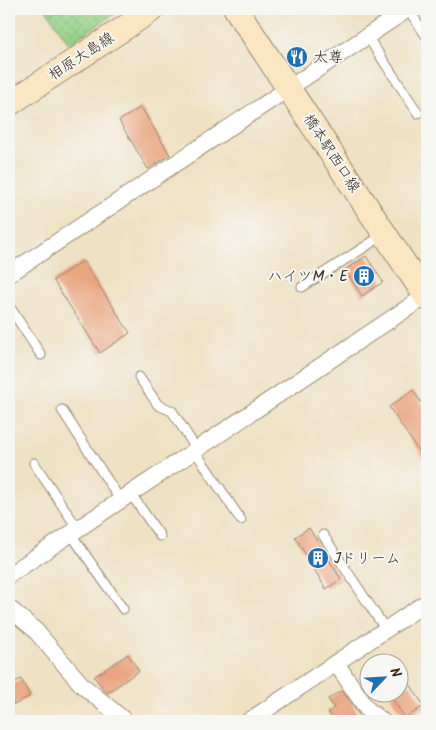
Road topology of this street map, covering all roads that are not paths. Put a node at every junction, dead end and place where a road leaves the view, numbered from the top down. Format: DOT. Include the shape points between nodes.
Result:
graph roads {
  1 [pos="153,9"];
  2 [pos="236,9"];
  3 [pos="408,9"];
  4 [pos="368,36"];
  5 [pos="427,37"];
  6 [pos="289,88"];
  7 [pos="9,104"];
  8 [pos="418,113"];
  9 [pos="385,234"];
  10 [pos="9,274"];
  11 [pos="302,287"];
  12 [pos="427,297"];
  13 [pos="9,306"];
  14 [pos="41,355"];
  15 [pos="139,378"];
  16 [pos="62,410"];
  17 [pos="196,450"];
  18 [pos="34,463"];
  19 [pos="126,497"];
  20 [pos="241,520"];
  21 [pos="75,531"];
  22 [pos="323,535"];
  23 [pos="160,536"];
  24 [pos="9,575"];
  25 [pos="427,602"];
  26 [pos="9,608"];
  27 [pos="122,608"];
  28 [pos="386,630"];
  29 [pos="336,663"];
  30 [pos="122,721"];
  31 [pos="249,721"];
  32 [pos="382,721"];
  1 -- 7 [label="street, 相原大島線"];
  2 -- 6 [label="street, 橋本駅西口線"];
  3 -- 4 [label="street"];
  3 -- 5 [label="lane"];
  4 -- 6 [label="street"];
  4 -- 8 [label="lane"];
  6 -- 9 [label="street, 橋本駅西口線"];
  6 -- 10 [label="street"];
  9 -- 11 [label="lane"];
  9 -- 12 [label="street, 橋本駅西口線"];
  12 -- 17 [label="street"];
  13 -- 14 [label="lane"];
  15 -- 17 [label="lane" via="158,405 172,410"];
  16 -- 19 [label="lane"];
  17 -- 19 [label="street"];
  17 -- 20 [label="lane"];
  18 -- 21 [label="lane"];
  19 -- 21 [label="street"];
  19 -- 23 [label="lane"];
  21 -- 24 [label="street"];
  21 -- 27 [label="lane"];
  22 -- 28 [label="lane"];
  25 -- 28 [label="street"];
  26 -- 30 [label="street" via="35,630 82,685"];
  28 -- 29 [label="street"];
  29 -- 31 [label="street"];
  29 -- 32 [label="street" via="367,709"];
}
